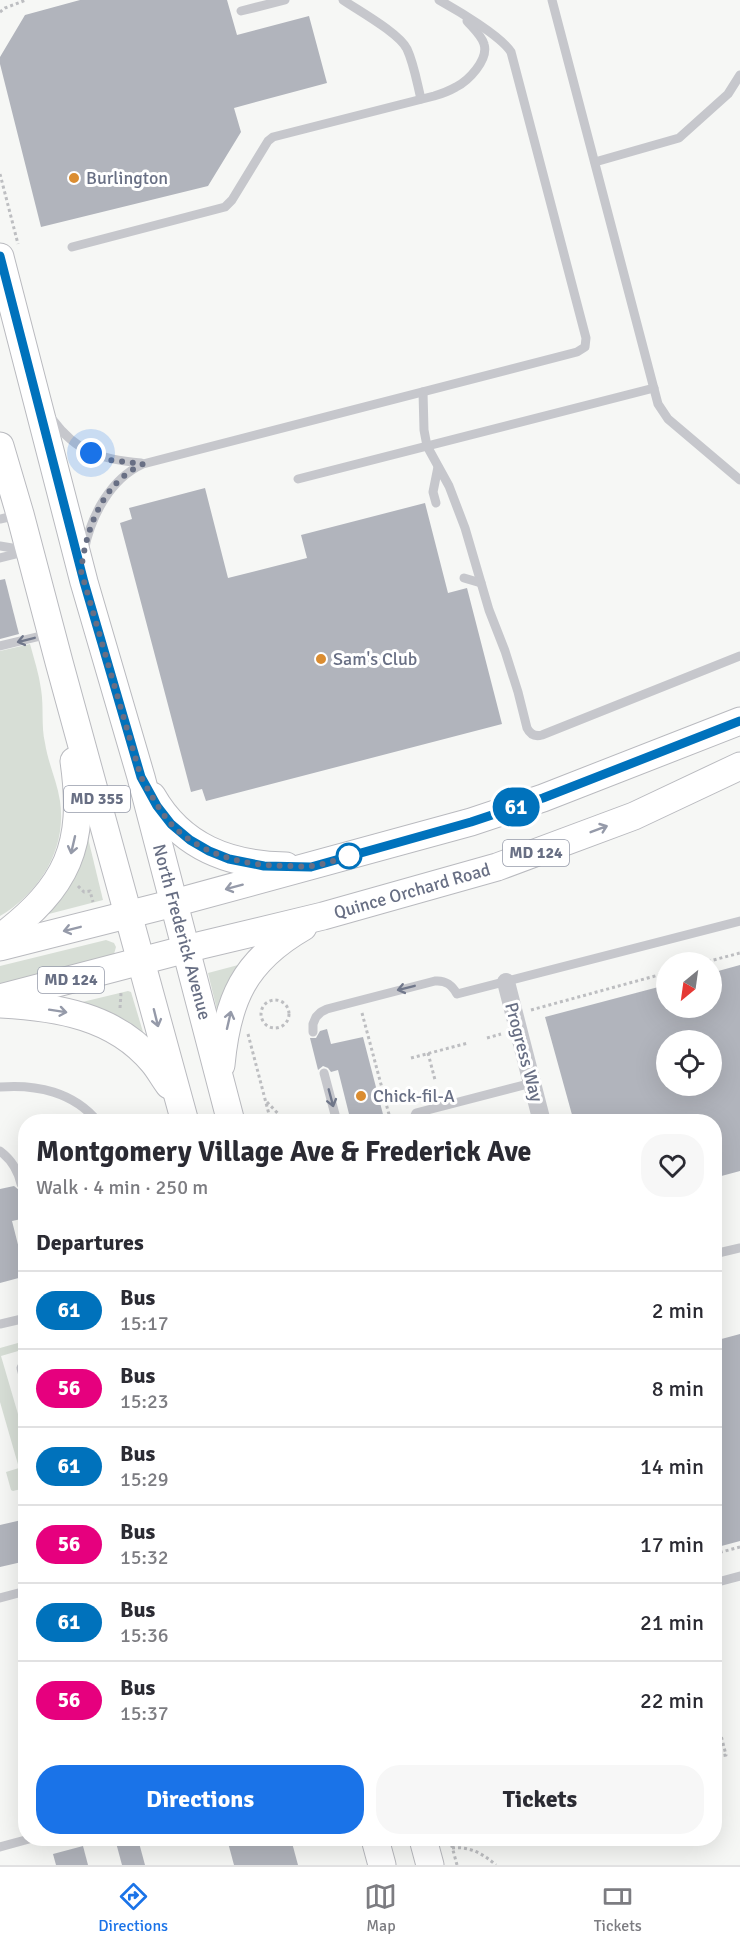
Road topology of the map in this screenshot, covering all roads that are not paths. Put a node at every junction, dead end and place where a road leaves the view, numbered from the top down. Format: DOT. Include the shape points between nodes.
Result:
graph roads {
  1 [pos="285,0"];
  2 [pos="343,0"];
  3 [pos="439,0"];
  4 [pos="451,0"];
  5 [pos="552,0"];
  6 [pos="241,11"];
  7 [pos="460,11"];
  8 [pos="740,75"];
  9 [pos="421,99"];
  10 [pos="595,162"];
  11 [pos="72,247"];
  12 [pos="0,256"];
  13 [pos="654,388"];
  14 [pos="36,392"];
  15 [pos="423,392"];
  16 [pos="0,446"];
  17 [pos="428,446"];
  18 [pos="143,464"];
  19 [pos="438,467"];
  20 [pos="298,479"];
  21 [pos="740,480"];
  22 [pos="435,503"];
  23 [pos="10,517"];
  24 [pos="0,546"];
  25 [pos="30,551"];
  26 [pos="0,558"];
  27 [pos="81,571"];
  28 [pos="464,578"];
  29 [pos="481,583"];
  30 [pos="51,634"];
  31 [pos="0,646"];
  32 [pos="740,656"];
  33 [pos="59,662"];
  34 [pos="740,721"];
  35 [pos="740,766"];
  36 [pos="141,777"];
  37 [pos="311,867"];
  38 [pos="174,903"];
  39 [pos="129,915"];
  40 [pos="323,916"];
  41 [pos="740,921"];
  42 [pos="0,938"];
  43 [pos="0,947"];
  44 [pos="186,949"];
  45 [pos="141,961"];
  46 [pos="506,982"];
  47 [pos="0,998"];
  48 [pos="0,1004"];
  49 [pos="313,1032"];
  50 [pos="324,1073"];
  51 [pos="220,1078"];
  52 [pos="532,1083"];
  53 [pos="0,1087"];
  54 [pos="176,1096"];
  55 [pos="92,1114"];
  56 [pos="182,1114"];
  57 [pos="229,1114"];
  58 [pos="335,1114"];
  59 [pos="427,1114"];
  60 [pos="541,1114"];
  61 [pos="0,1151"];
  62 [pos="18,1172"];
  63 [pos="740,1248"];
  64 [pos="722,1252"];
  65 [pos="18,1320"];
  66 [pos="0,1324"];
  67 [pos="740,1576"];
  68 [pos="722,1581"];
  69 [pos="18,1593"];
  70 [pos="0,1598"];
  71 [pos="18,1842"];
  72 [pos="377,1846"];
  73 [pos="425,1846"];
  74 [pos="0,1847"];
  75 [pos="382,1865"];
  76 [pos="430,1865"];
  1 -- 6 [label="lane"];
  2 -- 9 [label="lane" via="404,43"];
  3 -- 7 [label="lane"];
  4 -- 7 [label="lane"];
  5 -- 10 [label="lane"];
  7 -- 9 [label="lane" via="484,43 483,58 463,83"];
  7 -- 15 [label="lane" via="511,52 586,343 577,352"];
  8 -- 10 [label="lane" via="728,94 679,138"];
  9 -- 11 [label="lane" via="271,138 225,207"];
  10 -- 13 [label="lane"];
  12 -- 14 [label="main road, North Frederick Avenue / MD 355"];
  13 -- 17 [label="lane"];
  13 -- 21 [label="lane" via="664,415"];
  14 -- 18 [label="lane" via="59,429 84,450 110,460"];
  14 -- 27 [label="main road, North Frederick Avenue / MD 355"];
  15 -- 17 [label="lane"];
  15 -- 18 [label="lane"];
  16 -- 23 [label="main road, MD 355"];
  17 -- 19 [label="lane"];
  17 -- 20 [label="lane"];
  18 -- 27 [label="lane" via="125,475 99,506"];
  19 -- 22 [label="lane" via="432,492"];
  19 -- 29 [label="lane" via="465,528"];
  23 -- 25 [label="main road, MD 355"];
  24 -- 25 [label="lane"];
  25 -- 26 [label="lane"];
  25 -- 30 [label="main road, MD 355"];
  27 -- 36 [label="main road, North Frederick Avenue / MD 355"];
  28 -- 29 [label="lane"];
  29 -- 32 [label="lane" via="527,728 535,736"];
  30 -- 31 [label="lane, one-way"];
  30 -- 33 [label="main road, MD 355"];
  33 -- 39 [label="main road, MD 355"];
  33 -- 42 [label="main road, one-way" via="77,788 72,850 63,873 47,896"];
  34 -- 37 [label="main road, MD 124" via="543,798"];
  40 -- 35 [label="main road, Quince Orchard Road / MD 124, one-way" via="497,867 634,816"];
  36 -- 37 [label="main road" via="171,824 209,851 264,866"];
  36 -- 38 [label="main road, North Frederick Avenue / MD 355"];
  37 -- 38 [label="main road, MD 124, one-way"];
  38 -- 39 [label="main road, MD 124"];
  38 -- 44 [label="main road, North Frederick Avenue / MD 355"];
  39 -- 43 [label="main road, MD 124, one-way"];
  39 -- 45 [label="main road, MD 355"];
  40 -- 44 [label="main road, Quince Orchard Road / MD 124"];
  51 -- 40 [label="main road, one-way" via="232,1008 245,979 260,958 280,941"];
  41 -- 46 [label="lane"];
  44 -- 45 [label="main road, Quince Orchard Road / MD 124"];
  44 -- 51 [label="main road, North Frederick Avenue / MD 355"];
  45 -- 47 [label="main road, MD 124"];
  45 -- 54 [label="main road, MD 355, one-way"];
  46 -- 49 [label="lane, one-way" via="457,994 442,980 359,1000 321,1012"];
  46 -- 52 [label="street, Progress Way"];
  48 -- 54 [label="main road, one-way" via="64,1011 111,1027 152,1062"];
  50 -- 58 [label="lane, one-way"];
  51 -- 57 [label="main road, North Frederick Avenue / MD 355"];
  52 -- 59 [label="lane"];
  52 -- 60 [label="street, Progress Way"];
  53 -- 55 [label="lane" via="54,1091"];
  54 -- 56 [label="main road, MD 355"];
  61 -- 62 [label="lane"];
  63 -- 64 [label="lane"];
  65 -- 66 [label="lane"];
  67 -- 68 [label="lane"];
  69 -- 70 [label="lane"];
  71 -- 74 [label="lane"];
  72 -- 75 [label="main road"];
  73 -- 76 [label="main road"];
}
